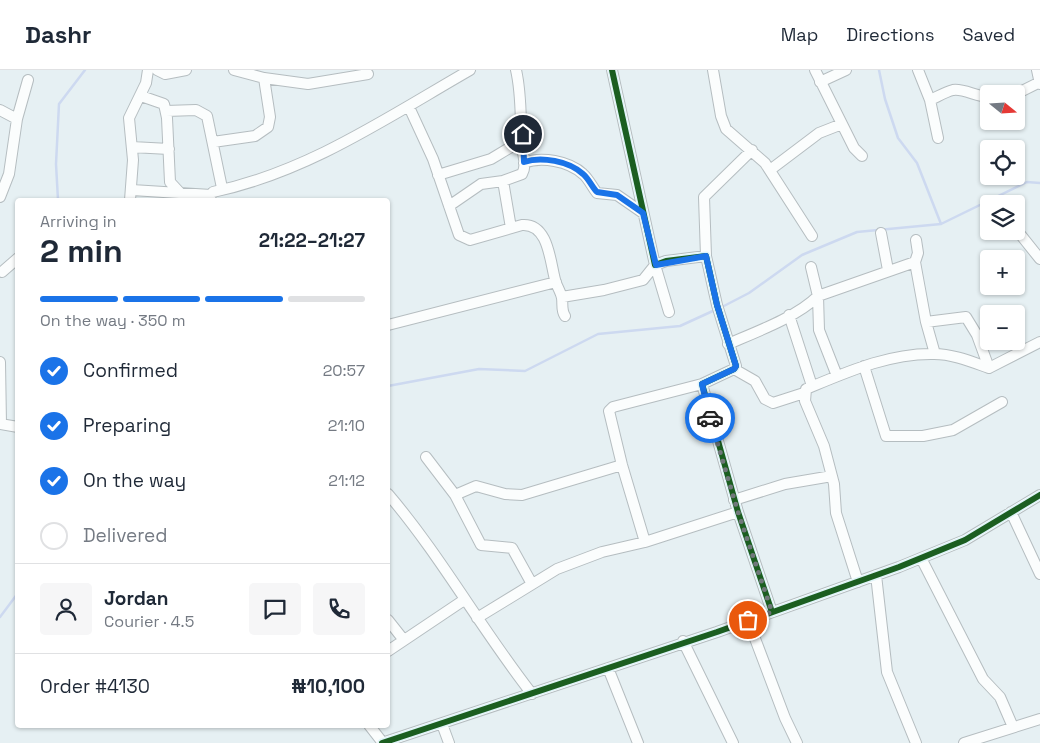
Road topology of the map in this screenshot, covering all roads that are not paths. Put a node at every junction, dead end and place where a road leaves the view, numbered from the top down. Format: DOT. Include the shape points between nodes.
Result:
graph roads {
  1 [pos="148,70"];
  2 [pos="157,70"];
  3 [pos="186,70"];
  4 [pos="234,70"];
  5 [pos="470,70"];
  6 [pos="516,70"];
  7 [pos="612,70"];
  8 [pos="713,70"];
  9 [pos="815,70"];
  10 [pos="846,70"];
  11 [pos="918,70"];
  12 [pos="1036,70"];
  13 [pos="368,74"];
  14 [pos="264,78"];
  15 [pos="28,80"];
  16 [pos="820,82"];
  17 [pos="1040,83"];
  18 [pos="1025,90"];
  19 [pos="141,96"];
  20 [pos="980,97"];
  21 [pos="930,100"];
  22 [pos="409,107"];
  23 [pos="0,110"];
  24 [pos="166,111"];
  25 [pos="17,119"];
  26 [pos="842,124"];
  27 [pos="523,134"];
  28 [pos="938,138"];
  29 [pos="213,142"];
  30 [pos="132,147"];
  31 [pos="169,149"];
  32 [pos="752,150"];
  33 [pos="862,156"];
  34 [pos="524,162"];
  35 [pos="770,170"];
  36 [pos="438,175"];
  37 [pos="503,181"];
  38 [pos="225,189"];
  39 [pos="131,195"];
  40 [pos="183,196"];
  41 [pos="0,197"];
  42 [pos="210,198"];
  43 [pos="449,206"];
  44 [pos="643,213"];
  45 [pos="511,228"];
  46 [pos="881,233"];
  47 [pos="812,236"];
  48 [pos="916,240"];
  49 [pos="1025,240"];
  50 [pos="706,256"];
  51 [pos="1040,259"];
  52 [pos="915,262"];
  53 [pos="656,265"];
  54 [pos="810,267"];
  55 [pos="888,270"];
  56 [pos="556,282"];
  57 [pos="818,296"];
  58 [pos="562,297"];
  59 [pos="669,312"];
  60 [pos="789,315"];
  61 [pos="565,316"];
  62 [pos="926,322"];
  63 [pos="390,324"];
  64 [pos="1040,342"];
  65 [pos="728,344"];
  66 [pos="935,354"];
  67 [pos="0,362"];
  68 [pos="864,366"];
  69 [pos="990,368"];
  70 [pos="734,369"];
  71 [pos="837,376"];
  72 [pos="1,380"];
  73 [pos="702,384"];
  74 [pos="808,390"];
  75 [pos="1002,402"];
  76 [pos="0,424"];
  77 [pos="15,426"];
  78 [pos="426,457"];
  79 [pos="622,465"];
  80 [pos="832,476"];
  81 [pos="455,495"];
  82 [pos="1040,495"];
  83 [pos="390,497"];
  84 [pos="734,500"];
  85 [pos="738,512"];
  86 [pos="1011,512"];
  87 [pos="645,542"];
  88 [pos="922,558"];
  89 [pos="1040,574"];
  90 [pos="876,575"];
  91 [pos="858,582"];
  92 [pos="532,584"];
  93 [pos="464,600"];
  94 [pos="772,612"];
  95 [pos="477,618"];
  96 [pos="748,620"];
  97 [pos="390,623"];
  98 [pos="403,639"];
  99 [pos="683,641"];
  100 [pos="390,649"];
  101 [pos="608,668"];
  102 [pos="532,694"];
  103 [pos="1040,719"];
  104 [pos="442,724"];
  105 [pos="1013,727"];
  106 [pos="371,728"];
  107 [pos="383,743"];
  108 [pos="449,743"];
  109 [pos="638,743"];
  110 [pos="733,743"];
  111 [pos="797,743"];
  112 [pos="916,743"];
  113 [pos="964,743"];
  1 -- 19 [label="street"];
  2 -- 3 [label="street" via="165,74"];
  4 -- 14 [label="street"];
  5 -- 22 [label="street"];
  6 -- 27 [label="street"];
  7 -- 44 [label="street"];
  8 -- 32 [label="street" via="726,129"];
  9 -- 16 [label="street"];
  10 -- 16 [label="street"];
  11 -- 21 [label="street"];
  12 -- 17 [label="street"];
  13 -- 14 [label="street" via="308,84"];
  14 -- 29 [label="street" via="270,117 268,127 255,136"];
  15 -- 25 [label="street"];
  16 -- 26 [label="street"];
  17 -- 18 [label="street"];
  19 -- 24 [label="street" via="159,101"];
  19 -- 30 [label="street" via="130,118"];
  20 -- 21 [label="street" via="953,90"];
  21 -- 28 [label="street"];
  22 -- 36 [label="street"];
  22 -- 38 [label="street" via="326,152 233,189"];
  23 -- 25 [label="street"];
  24 -- 29 [label="street" via="196,110 207,116"];
  24 -- 31 [label="street"];
  25 -- 41 [label="street" via="9,174"];
  26 -- 33 [label="street" via="854,148"];
  26 -- 35 [label="street" via="819,133"];
  27 -- 34 [label="street"];
  27 -- 36 [label="street" via="516,144 491,159"];
  29 -- 38 [label="street" via="222,188"];
  30 -- 31 [label="street"];
  30 -- 39 [label="street"];
  31 -- 40 [label="street" via="170,182"];
  32 -- 35 [label="street"];
  32 -- 50 [label="street" via="704,197"];
  34 -- 37 [label="street" via="522,174"];
  34 -- 44 [label="street" via="541,159 559,162 584,175 597,192 617,195"];
  35 -- 47 [label="street"];
  36 -- 43 [label="street"];
  37 -- 43 [label="street" via="481,184"];
  37 -- 45 [label="street"];
  38 -- 42 [label="street" via="213,192"];
  39 -- 40 [label="street"];
  40 -- 42 [label="street"];
  43 -- 45 [label="street" via="463,238 470,240"];
  44 -- 53 [label="street"];
  45 -- 56 [label="street" via="530,225 536,228 545,240"];
  46 -- 55 [label="street"];
  48 -- 52 [label="street" via="918,253"];
  49 -- 51 [label="street"];
  50 -- 53 [label="street"];
  50 -- 65 [label="street"];
  52 -- 55 [label="street"];
  52 -- 62 [label="street"];
  53 -- 58 [label="street" via="643,280"];
  53 -- 59 [label="street"];
  54 -- 57 [label="street"];
  55 -- 57 [label="street"];
  56 -- 58 [label="street"];
  56 -- 63 [label="street"];
  57 -- 60 [label="street"];
  57 -- 71 [label="street" via="819,330"];
  58 -- 61 [label="street"];
  60 -- 65 [label="street"];
  60 -- 74 [label="street"];
  62 -- 66 [label="street"];
  62 -- 69 [label="street" via="966,317"];
  64 -- 69 [label="street"];
  65 -- 70 [label="street" via="735,360"];
  66 -- 68 [label="street" via="897,356"];
  66 -- 69 [label="street" via="961,358"];
  67 -- 72 [label="street"];
  68 -- 71 [label="street"];
  68 -- 75 [label="street" via="886,436 923,436 952,430"];
  70 -- 73 [label="street"];
  70 -- 74 [label="street" via="755,381 765,399 773,403"];
  71 -- 74 [label="street"];
  72 -- 76 [label="street"];
  73 -- 79 [label="street" via="610,408"];
  73 -- 84 [label="street"];
  74 -- 80 [label="street" via="805,400 824,446"];
  76 -- 77 [label="street"];
  78 -- 81 [label="street"];
  79 -- 81 [label="street" via="522,495 476,486"];
  79 -- 87 [label="street"];
  80 -- 84 [label="street" via="785,484"];
  80 -- 91 [label="street" via="836,513"];
  81 -- 92 [label="street" via="481,545 512,548"];
  82 -- 86 [label="street"];
  83 -- 93 [label="street" via="433,551"];
  84 -- 85 [label="street"];
  85 -- 87 [label="street"];
  85 -- 94 [label="street"];
  86 -- 88 [label="street" via="965,540"];
  86 -- 89 [label="street"];
  87 -- 92 [label="street" via="602,552 557,569"];
  88 -- 90 [label="street"];
  88 -- 105 [label="street" via="983,678 1000,697"];
  90 -- 91 [label="street"];
  90 -- 112 [label="street" via="887,672"];
  91 -- 94 [label="street"];
  92 -- 95 [label="street"];
  93 -- 95 [label="street"];
  93 -- 98 [label="street"];
  94 -- 96 [label="street"];
  95 -- 102 [label="street"];
  96 -- 99 [label="street"];
  96 -- 111 [label="street"];
  97 -- 98 [label="street"];
  98 -- 100 [label="street"];
  99 -- 101 [label="street"];
  99 -- 110 [label="street"];
  101 -- 102 [label="street"];
  101 -- 109 [label="street"];
  102 -- 104 [label="street"];
  103 -- 105 [label="street"];
  104 -- 107 [label="street"];
  104 -- 108 [label="street"];
  105 -- 113 [label="street"];
  106 -- 107 [label="street"];
}
